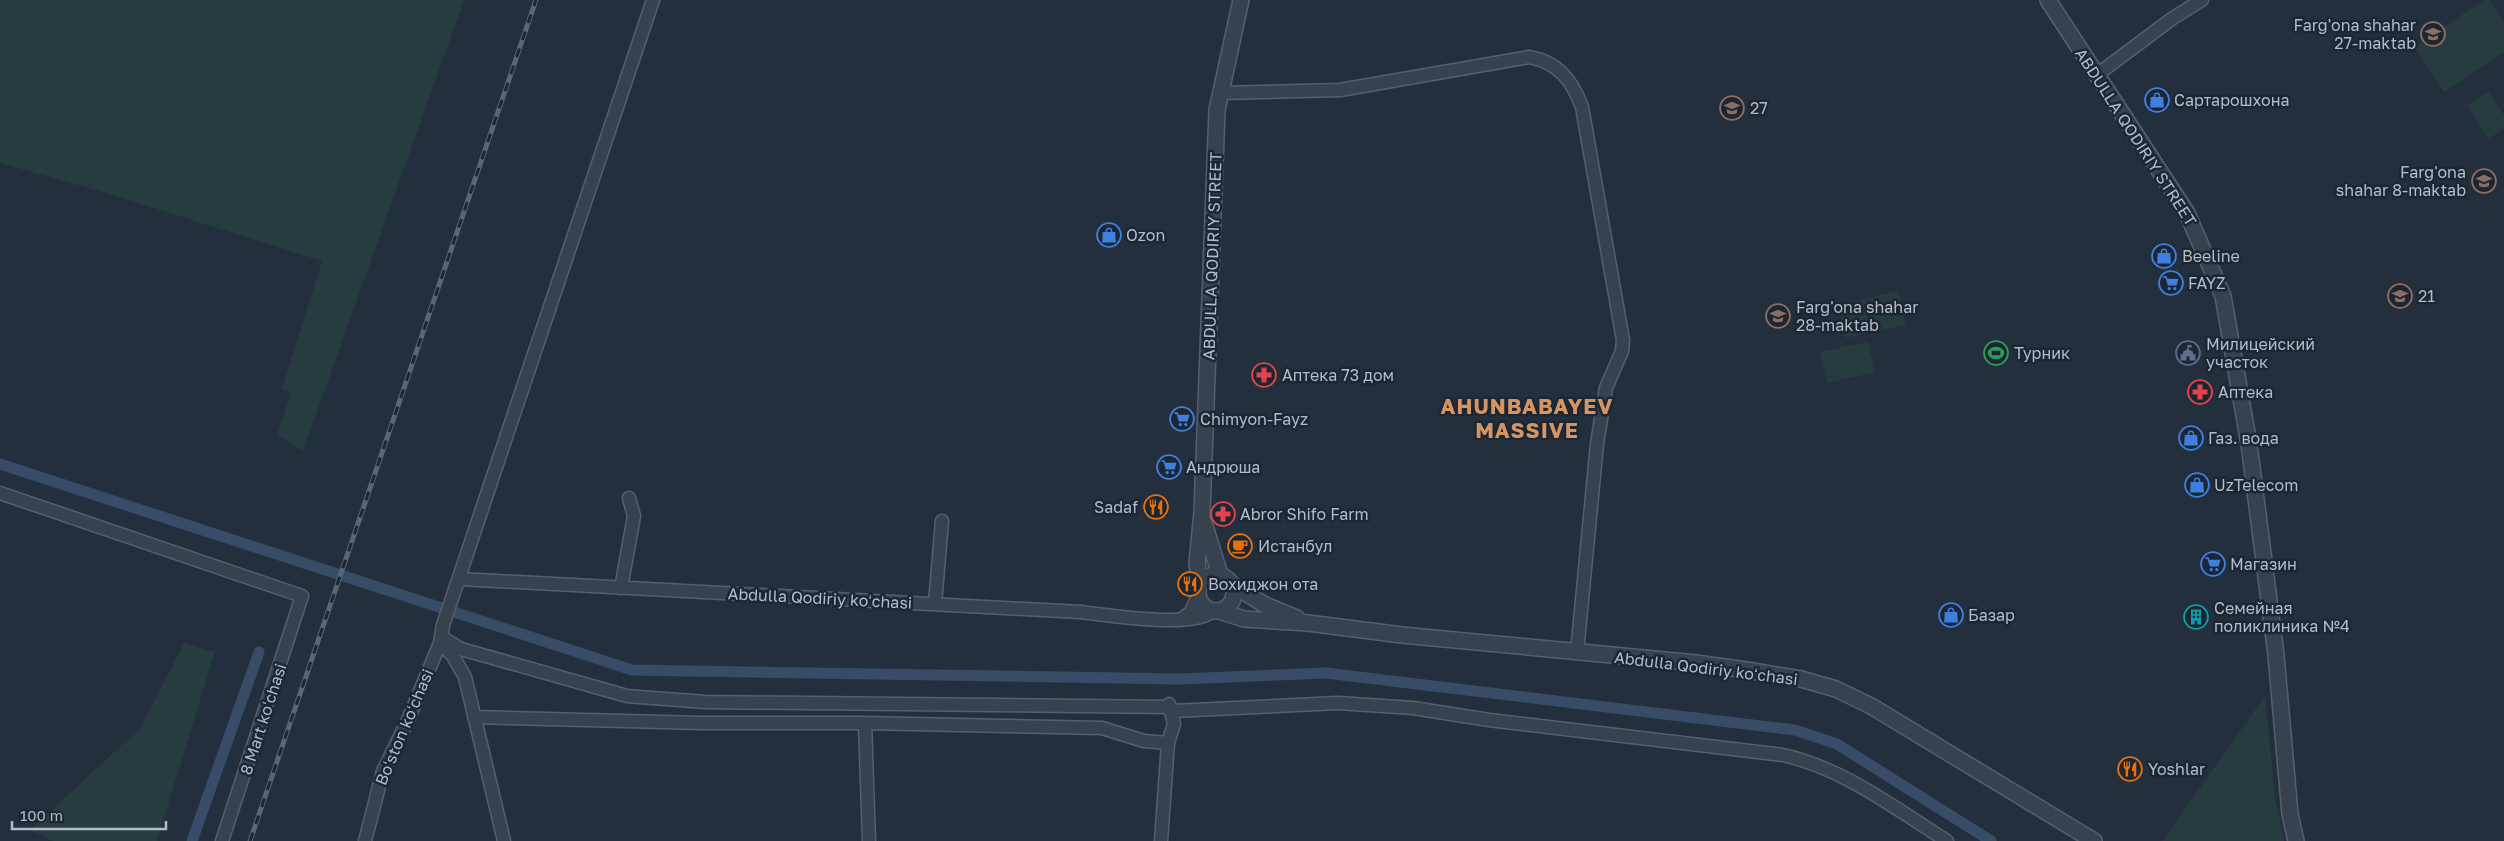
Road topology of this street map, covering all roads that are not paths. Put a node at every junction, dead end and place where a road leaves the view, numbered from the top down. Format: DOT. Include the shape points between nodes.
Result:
graph roads {
  1 [pos="653,0"];
  2 [pos="1241,0"];
  3 [pos="2048,0"];
  4 [pos="2202,0"];
  5 [pos="2098,74"];
  6 [pos="1221,93"];
  7 [pos="0,493"];
  8 [pos="629,498"];
  9 [pos="1202,514"];
  10 [pos="942,520"];
  11 [pos="1220,575"];
  12 [pos="460,579"];
  13 [pos="1233,585"];
  14 [pos="622,588"];
  15 [pos="1199,590"];
  16 [pos="935,604"];
  17 [pos="1216,611"];
  18 [pos="1180,620"];
  19 [pos="1308,623"];
  20 [pos="441,635"];
  21 [pos="1576,652"];
  22 [pos="1170,706"];
  23 [pos="474,717"];
  24 [pos="865,723"];
  25 [pos="1168,742"];
  26 [pos="222,841"];
  27 [pos="365,841"];
  28 [pos="504,841"];
  29 [pos="869,841"];
  30 [pos="1161,841"];
  31 [pos="1947,841"];
  32 [pos="2094,841"];
  33 [pos="2296,841"];
  1 -- 12 [label="street, Boʻston koʻchasi"];
  2 -- 6 [label="street, ABDULLA QODIRIY STREET"];
  3 -- 5 [label="street, ABDULLA QODIRIY STREET"];
  4 -- 5 [label="street"];
  5 -- 33 [label="street, ABDULLA QODIRIY STREET" via="2187,213 2222,296 2249,444 2276,656 2290,814"];
  6 -- 9 [label="street, ABDULLA QODIRIY STREET" via="1217,110"];
  6 -- 21 [label="street" via="1346,90 1529,56 1556,66 1572,85 1582,107 1623,340 1622,351 1606,388 1596,453"];
  7 -- 26 [label="street, 8 Mart koʻchasi" via="302,596"];
  8 -- 14 [label="street" via="634,516"];
  9 -- 11 [label="street"];
  9 -- 15 [label="street" via="1197,563"];
  10 -- 16 [label="street"];
  11 -- 13 [label="street, Abdulla Qodiriy koʻchasi"];
  11 -- 15 [label="street" via="1208,577"];
  12 -- 14 [label="street, Abdulla Qodiriy koʻchasi"];
  12 -- 20 [label="street, Boʻston koʻchasi"];
  13 -- 17 [label="street" via="1232,602"];
  13 -- 19 [label="street, Abdulla Qodiriy koʻchasi" via="1265,605"];
  14 -- 16 [label="street, Abdulla Qodiriy koʻchasi"];
  15 -- 17 [label="street, Abdulla Qodiriy koʻchasi" via="1203,605"];
  15 -- 18 [label="street" via="1191,612"];
  16 -- 18 [label="street, Abdulla Qodiriy koʻchasi"];
  17 -- 18 [label="street, Abdulla Qodiriy koʻchasi"];
  17 -- 19 [label="street, Abdulla Qodiriy koʻchasi" via="1244,619"];
  19 -- 21 [label="street, Abdulla Qodiriy koʻchasi"];
  20 -- 22 [label="street" via="461,649 627,696 705,702"];
  20 -- 23 [label="street" via="465,676"];
  20 -- 27 [label="street, Boʻston koʻchasi" via="408,720 383,771"];
  21 -- 32 [label="street, Abdulla Qodiriy koʻchasi" via="1744,670 1801,679 1836,689 1871,706"];
  22 -- 25 [label="street" via="1174,724"];
  22 -- 31 [label="street" via="1338,703 1406,708 1783,755 1804,760 1864,790"];
  23 -- 24 [label="street" via="702,723"];
  23 -- 28 [label="street"];
  24 -- 25 [label="street" via="1102,728 1144,741"];
  24 -- 29 [label="street"];
  25 -- 30 [label="street"];
}
